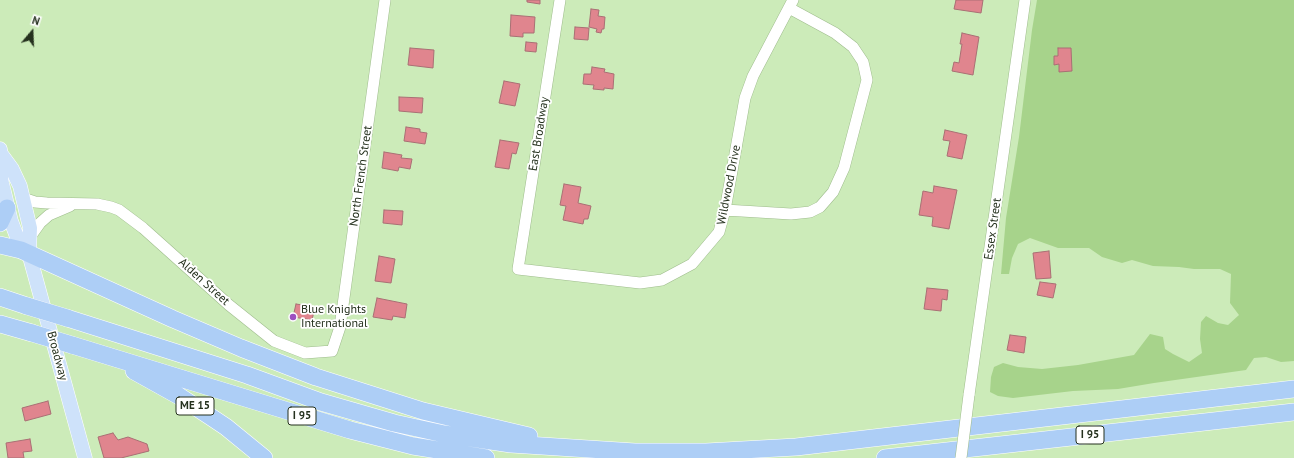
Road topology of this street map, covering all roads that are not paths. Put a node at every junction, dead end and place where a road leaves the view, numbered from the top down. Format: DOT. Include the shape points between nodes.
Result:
graph roads {
  1 [pos="385,0"];
  2 [pos="560,0"];
  3 [pos="1025,0"];
  4 [pos="791,4"];
  5 [pos="1,151"];
  6 [pos="23,198"];
  7 [pos="80,204"];
  8 [pos="7,208"];
  9 [pos="725,210"];
  10 [pos="0,223"];
  11 [pos="30,237"];
  12 [pos="0,245"];
  13 [pos="29,254"];
  14 [pos="518,269"];
  15 [pos="0,297"];
  16 [pos="0,324"];
  17 [pos="332,351"];
  18 [pos="122,360"];
  19 [pos="1294,389"];
  20 [pos="1294,412"];
  21 [pos="553,447"];
  22 [pos="85,458"];
  23 [pos="264,458"];
  24 [pos="486,458"];
  25 [pos="885,458"];
  26 [pos="961,458"];
  1 -- 17 [label="street, North French Street" via="340,327"];
  2 -- 14 [label="street, East Broadway"];
  3 -- 26 [label="street, Essex Street, bridge"];
  4 -- 9 [label="street, Wildwood Drive" via="753,76 745,98"];
  4 -- 9 [label="street" via="854,47 863,62 868,80 844,168 834,192 820,207 810,212 791,214"];
  5 -- 6 [label="main road, Broadway" via="16,178"];
  5 -- 8 [label="main road, Broadway" via="1,180"];
  6 -- 7 [label="street, Alden Street" via="41,203"];
  6 -- 11 [label="main road, Broadway"];
  7 -- 11 [label="street, Alden Street" via="49,215"];
  7 -- 17 [label="street, Alden Street" via="103,205 126,215 274,341 305,353"];
  8 -- 10 [label="highway"];
  8 -- 13 [label="main road, Broadway" via="16,233"];
  9 -- 14 [label="street, Wildwood Drive" via="719,232 701,254 692,264 662,280 640,283"];
  11 -- 13 [label="main road, Broadway"];
  12 -- 13 [label="highway"];
  13 -- 21 [label="highway" via="187,325 298,370 423,411 525,434"];
  13 -- 22 [label="main road, Broadway"];
  15 -- 21 [label="highway, I 95, bridge" via="233,371 321,402 394,423 444,434"];
  16 -- 18 [label="highway, I 95, bridge"];
  18 -- 23 [label="highway, ME 15" via="137,374 179,396 226,427"];
  18 -- 24 [label="highway, I 95" via="350,430 413,446"];
  19 -- 21 [label="highway, I 95" via="796,447 706,452 635,452"];
  20 -- 25 [label="highway, I 95"];
}
